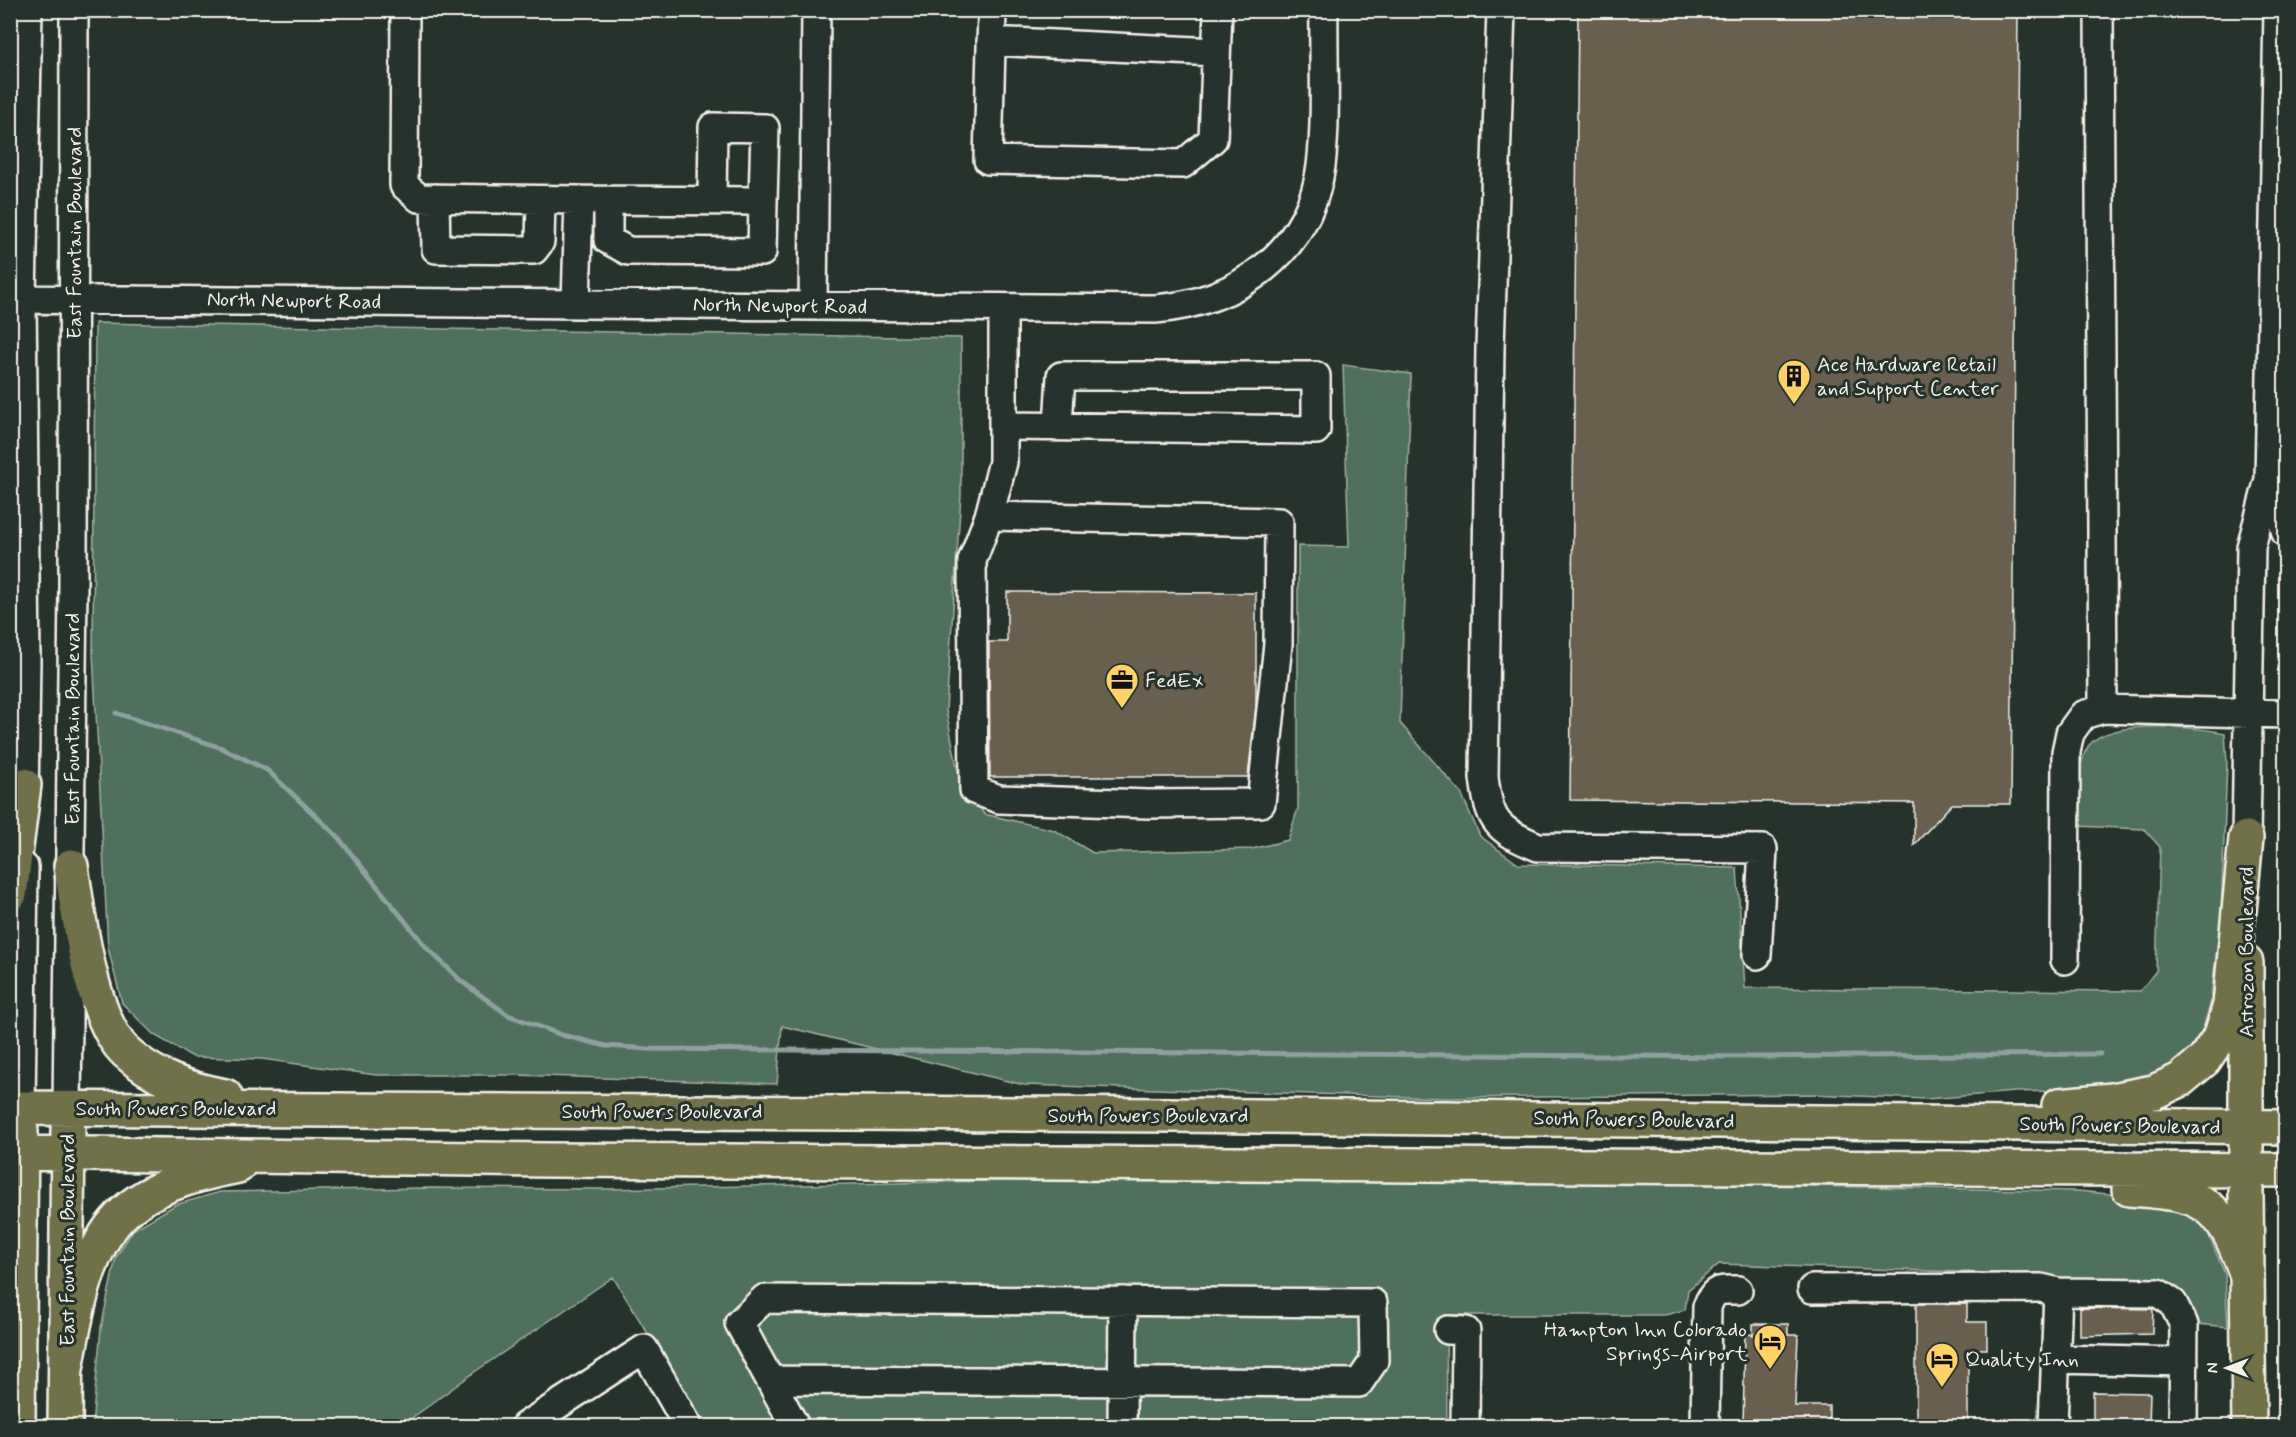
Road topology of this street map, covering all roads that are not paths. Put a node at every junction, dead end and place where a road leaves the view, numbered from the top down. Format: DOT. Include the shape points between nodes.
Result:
graph roads {
  1 [pos="28,10"];
  2 [pos="74,10"];
  3 [pos="405,10"];
  4 [pos="816,10"];
  5 [pos="992,10"];
  6 [pos="1218,10"];
  7 [pos="1324,10"];
  8 [pos="1501,10"];
  9 [pos="2098,10"];
  10 [pos="2278,10"];
  11 [pos="991,40"];
  12 [pos="1216,52"];
  13 [pos="2281,97"];
  14 [pos="435,198"];
  15 [pos="541,200"];
  16 [pos="579,200"];
  17 [pos="608,200"];
  18 [pos="712,200"];
  19 [pos="763,201"];
  20 [pos="75,298"];
  21 [pos="16,299"];
  22 [pos="576,303"];
  23 [pos="813,306"];
  24 [pos="1003,308"];
  25 [pos="2279,316"];
  26 [pos="1058,425"];
  27 [pos="1003,426"];
  28 [pos="2269,479"];
  29 [pos="989,516"];
  30 [pos="2286,533"];
  31 [pos="2103,709"];
  32 [pos="2248,714"];
  33 [pos="2286,714"];
  34 [pos="24,785"];
  35 [pos="2246,838"];
  36 [pos="71,866"];
  37 [pos="10,894"];
  38 [pos="1757,955"];
  39 [pos="2065,960"];
  40 [pos="16,1108"];
  41 [pos="67,1108"];
  42 [pos="297,1109"];
  43 [pos="1801,1121"];
  44 [pos="2247,1126"];
  45 [pos="2286,1127"];
  46 [pos="16,1153"];
  47 [pos="68,1153"];
  48 [pos="298,1156"];
  49 [pos="1623,1168"];
  50 [pos="2246,1170"];
  51 [pos="2286,1170"];
  52 [pos="2246,1273"];
  53 [pos="1812,1289"];
  54 [pos="1738,1290"];
  55 [pos="2058,1292"];
  56 [pos="1123,1301"];
  57 [pos="1448,1330"];
  58 [pos="10,1336"];
  59 [pos="2055,1359"];
  60 [pos="2184,1362"];
  61 [pos="66,1369"];
  62 [pos="18,1371"];
  63 [pos="770,1380"];
  64 [pos="1123,1382"];
  65 [pos="18,1426"];
  66 [pos="65,1426"];
  67 [pos="525,1426"];
  68 [pos="688,1426"];
  69 [pos="795,1426"];
  70 [pos="1122,1426"];
  71 [pos="1465,1426"];
  72 [pos="1705,1426"];
  73 [pos="2053,1426"];
  74 [pos="2183,1426"];
  75 [pos="2249,1426"];
  1 -- 21 [label="street"];
  2 -- 20 [label="street, East Fountain Boulevard"];
  3 -- 14 [label="street" via="404,185 419,198"];
  4 -- 23 [label="street"];
  5 -- 11 [label="street"];
  6 -- 12 [label="street"];
  7 -- 24 [label="street, North Newport Road" via="1320,168 1302,221 1269,265 1225,293 1177,307"];
  8 -- 38 [label="street" via="1490,348 1486,798 1501,828 1538,847 1763,849"];
  9 -- 31 [label="street"];
  10 -- 13 [label="street, Astrozon Boulevard"];
  11 -- 12 [label="street"];
  11 -- 12 [label="street" via="988,160 1183,164 1213,139"];
  13 -- 25 [label="street, Astrozon Boulevard"];
  14 -- 15 [label="street"];
  14 -- 15 [label="street" via="436,249 534,250 540,243"];
  15 -- 16 [label="street"];
  16 -- 17 [label="street"];
  16 -- 22 [label="street"];
  17 -- 18 [label="street"];
  17 -- 19 [label="street" via="608,240 628,251 762,252"];
  18 -- 19 [label="street"];
  18 -- 19 [label="street" via="713,127 765,128"];
  20 -- 21 [label="street, North Newport Road"];
  20 -- 22 [label="street, North Newport Road"];
  20 -- 36 [label="street, East Fountain Boulevard"];
  21 -- 34 [label="street" via="26,660"];
  22 -- 23 [label="street, North Newport Road"];
  23 -- 24 [label="street, North Newport Road"];
  24 -- 27 [label="street"];
  25 -- 28 [label="street, Astrozon Boulevard"];
  26 -- 26 [label="street" via="1316,430 1316,376 1061,376"];
  26 -- 27 [label="street"];
  27 -- 29 [label="street" via="1003,462"];
  28 -- 30 [label="street, Astrozon Boulevard"];
  28 -- 32 [label="street, Astrozon Boulevard" via="2251,547"];
  29 -- 29 [label="street" via="972,561 974,790 999,799 1261,803 1278,644 1279,522"];
  31 -- 32 [label="street"];
  31 -- 39 [label="street" via="2083,715 2070,734 2066,752"];
  32 -- 33 [label="street"];
  32 -- 35 [label="street, Astrozon Boulevard"];
  34 -- 37 [label="main road"];
  34 -- 40 [label="street"];
  35 -- 43 [label="main road" via="2230,1005 2221,1035 2204,1060 2180,1080 2154,1092 2112,1100"];
  35 -- 44 [label="main road, Astrozon Boulevard"];
  36 -- 41 [label="street, East Fountain Boulevard"];
  36 -- 42 [label="main road" via="95,990 105,1019 124,1051 170,1082"];
  40 -- 41 [label="main road, South Powers Boulevard"];
  40 -- 46 [label="main road"];
  41 -- 42 [label="main road, South Powers Boulevard"];
  41 -- 47 [label="main road, East Fountain Boulevard"];
  42 -- 43 [label="main road, South Powers Boulevard"];
  43 -- 44 [label="main road, South Powers Boulevard"];
  44 -- 45 [label="main road, South Powers Boulevard"];
  44 -- 50 [label="main road, Astrozon Boulevard"];
  46 -- 47 [label="main road, South Powers Boulevard"];
  46 -- 62 [label="main road"];
  47 -- 48 [label="main road, South Powers Boulevard"];
  47 -- 61 [label="main road, East Fountain Boulevard"];
  48 -- 49 [label="main road, South Powers Boulevard"];
  48 -- 61 [label="main road" via="219,1170 170,1185 127,1210 102,1243 83,1287"];
  49 -- 50 [label="main road, South Powers Boulevard"];
  49 -- 52 [label="main road" via="1987,1180 2171,1192 2193,1197 2213,1211 2236,1244"];
  50 -- 51 [label="main road, South Powers Boulevard"];
  50 -- 52 [label="main road, Astrozon Boulevard"];
  52 -- 75 [label="main road, Astrozon Boulevard"];
  53 -- 55 [label="street" via="2041,1288"];
  54 -- 72 [label="street" via="1719,1290 1712,1294 1707,1307"];
  55 -- 59 [label="street"];
  55 -- 60 [label="street" via="2158,1293 2173,1303 2184,1324"];
  56 -- 63 [label="street" via="764,1299 739,1323"];
  56 -- 64 [label="street"];
  56 -- 64 [label="street" via="1373,1303 1374,1361 1359,1383"];
  57 -- 71 [label="street" via="1466,1331"];
  58 -- 62 [label="main road"];
  59 -- 60 [label="street"];
  59 -- 73 [label="street"];
  60 -- 74 [label="street"];
  61 -- 66 [label="main road, East Fountain Boulevard"];
  62 -- 65 [label="main road"];
  63 -- 64 [label="street"];
  63 -- 69 [label="street"];
  64 -- 70 [label="street"];
  67 -- 68 [label="street" via="644,1349"];
}
